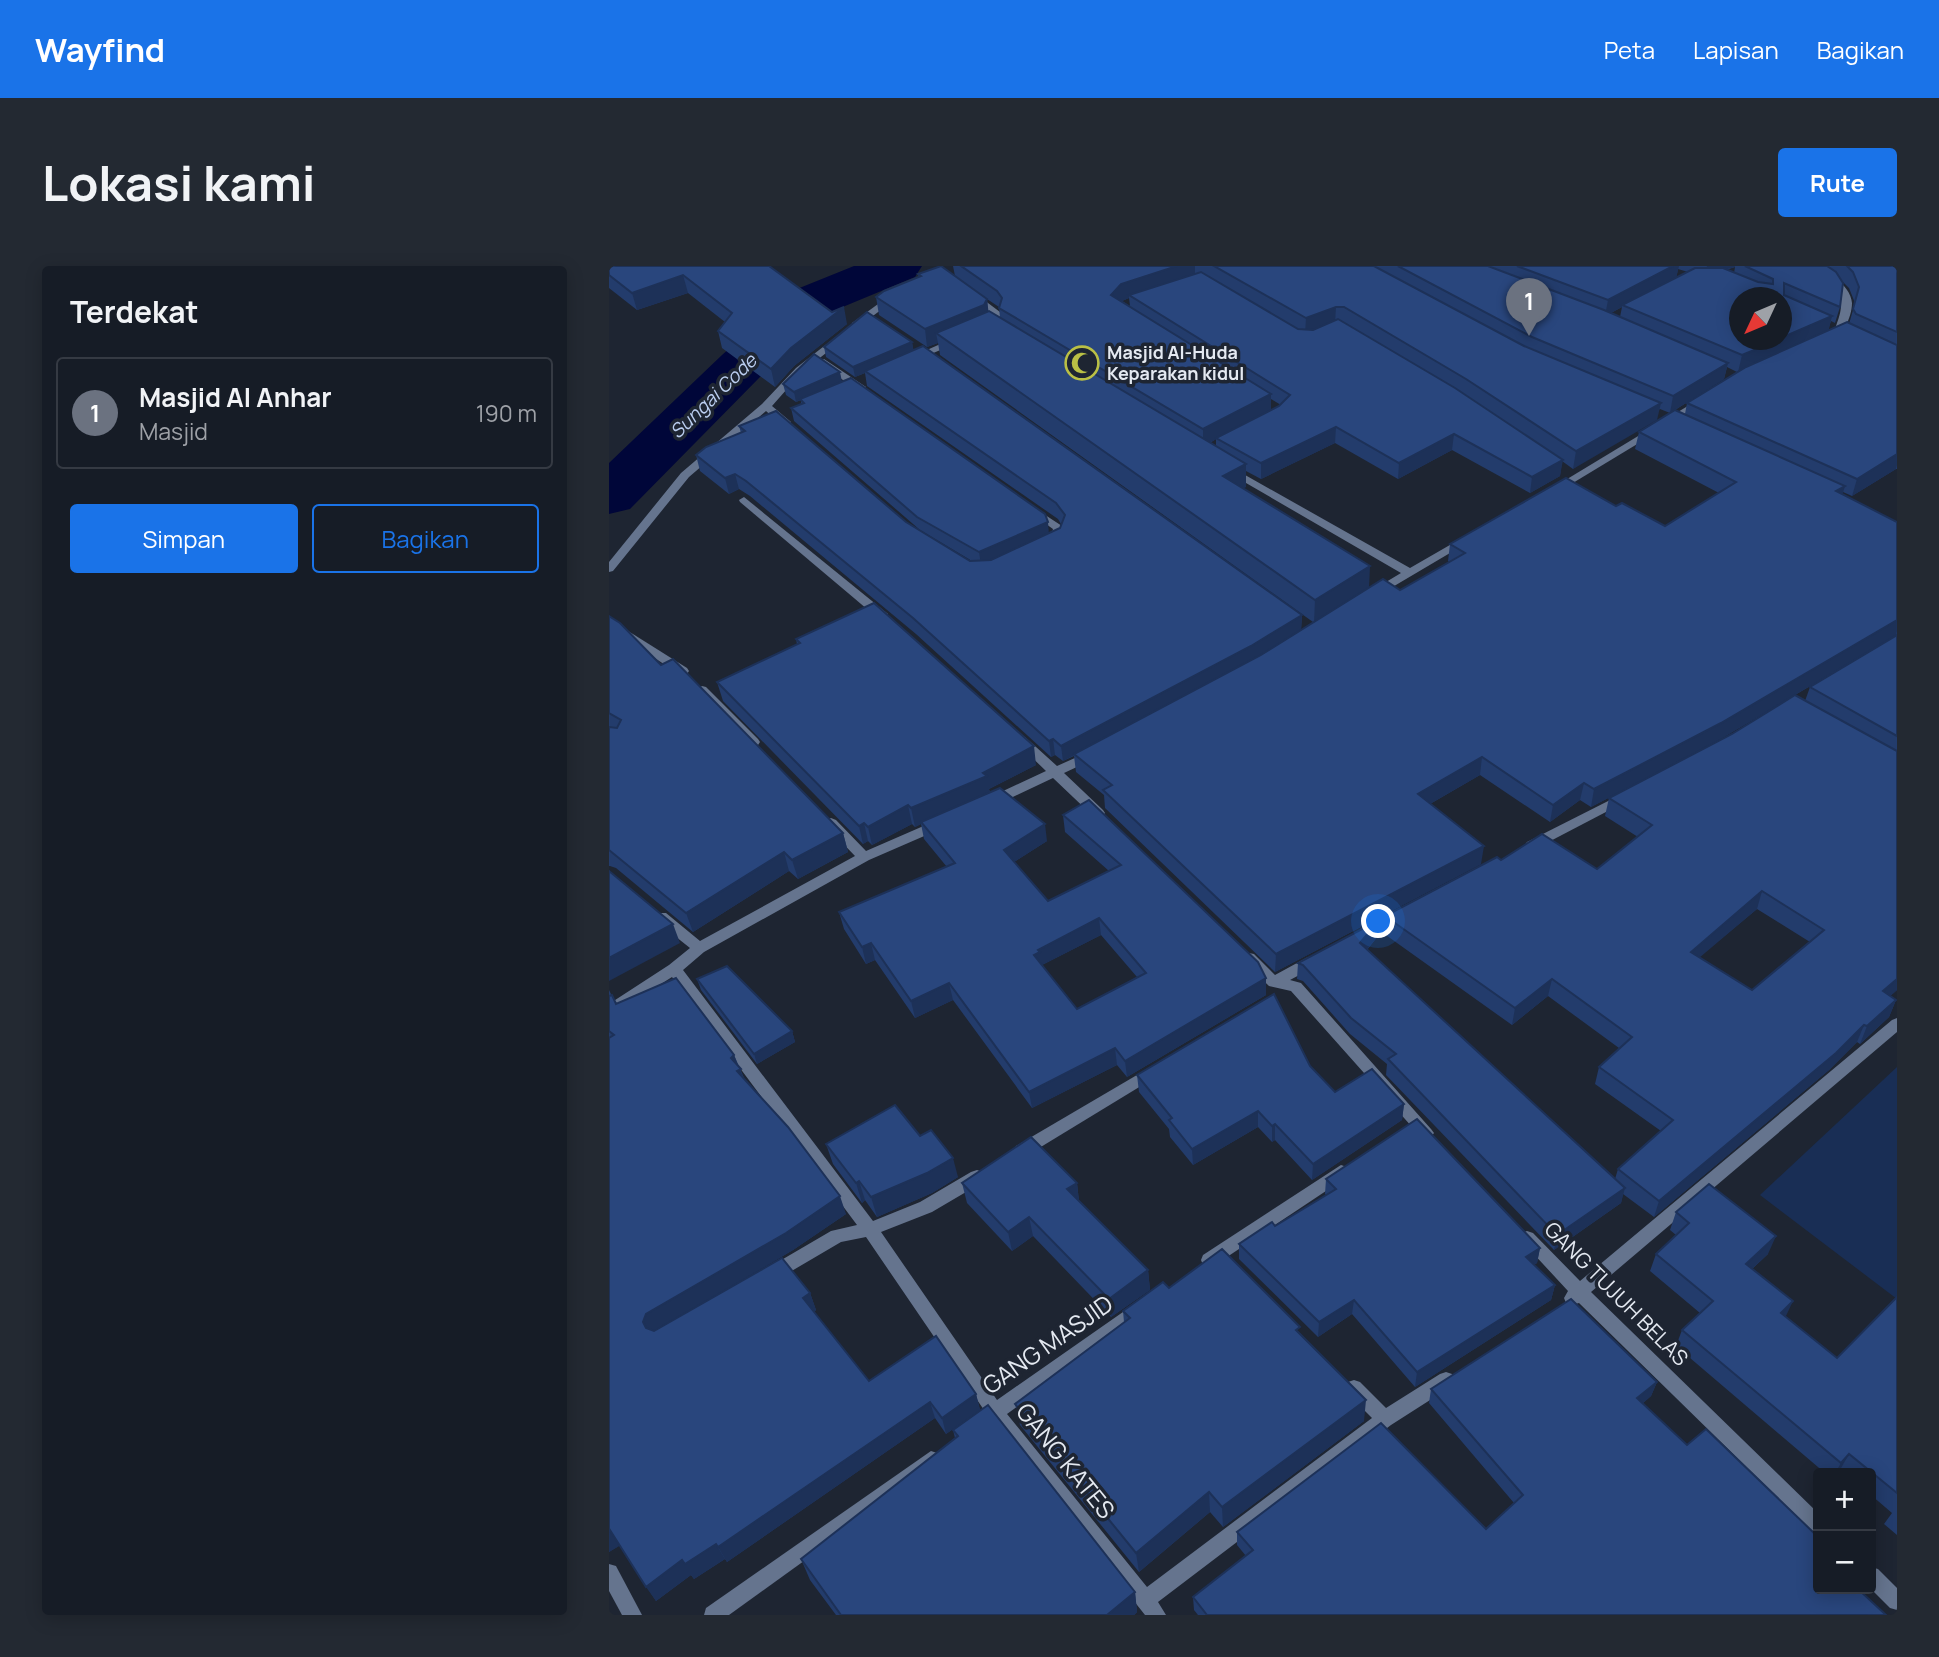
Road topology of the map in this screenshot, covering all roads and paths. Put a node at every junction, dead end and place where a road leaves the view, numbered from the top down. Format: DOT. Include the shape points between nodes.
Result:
graph roads {
  1 [pos="1809,266"];
  2 [pos="960,287"];
  3 [pos="901,294"];
  4 [pos="867,314"];
  5 [pos="876,321"];
  6 [pos="1832,327"];
  7 [pos="991,329"];
  8 [pos="1844,332"];
  9 [pos="972,334"];
  10 [pos="1856,341"];
  11 [pos="1821,343"];
  12 [pos="914,347"];
  13 [pos="924,354"];
  14 [pos="816,357"];
  15 [pos="904,362"];
  16 [pos="936,362"];
  17 [pos="866,378"];
  18 [pos="854,384"];
  19 [pos="841,389"];
  20 [pos="1716,392"];
  21 [pos="876,399"];
  22 [pos="766,406"];
  23 [pos="790,411"];
  24 [pos="778,416"];
  25 [pos="1665,417"];
  26 [pos="1683,425"];
  27 [pos="797,432"];
  28 [pos="1226,468"];
  29 [pos="1539,498"];
  30 [pos="744,500"];
  31 [pos="1019,500"];
  32 [pos="1479,532"];
  33 [pos="1033,550"];
  34 [pos="609,569"];
  35 [pos="1408,572"];
  36 [pos="1361,602"];
  37 [pos="890,622"];
  38 [pos="609,623"];
  39 [pos="1008,729"];
  40 [pos="1104,748"];
  41 [pos="760,749"];
  42 [pos="1057,773"];
  43 [pos="1636,790"];
  44 [pos="817,808"];
  45 [pos="973,810"];
  46 [pos="949,821"];
  47 [pos="1107,821"];
  48 [pos="1515,855"];
  49 [pos="864,857"];
  50 [pos="649,906"];
  51 [pos="1234,944"];
  52 [pos="699,948"];
  53 [pos="1322,957"];
  54 [pos="674,969"];
  55 [pos="1274,982"];
  56 [pos="1296,987"];
  57 [pos="1272,1001"];
  58 [pos="609,1011"];
  59 [pos="1897,1024"];
  60 [pos="1167,1064"];
  61 [pos="1435,1142"];
  62 [pos="1358,1160"];
  63 [pos="1513,1223"];
  64 [pos="870,1229"];
  65 [pos="1196,1269"];
  66 [pos="752,1285"];
  67 [pos="1580,1293"];
  68 [pos="1151,1301"];
  69 [pos="1558,1307"];
  70 [pos="1459,1371"];
  71 [pos="1346,1380"];
  72 [pos="995,1412"];
  73 [pos="1385,1419"];
  74 [pos="1813,1520"];
  75 [pos="609,1573"];
  76 [pos="1876,1581"];
  77 [pos="1145,1600"];
  78 [pos="1897,1601"];
  79 [pos="633,1615"];
  80 [pos="713,1615"];
  81 [pos="1157,1615"];
  1 -- 8 [label="street" via="1847,297 1849,305 1841,326"];
  2 -- 7 [label="street" via="997,314"];
  3 -- 4 [label="street"];
  4 -- 5 [label="street"];
  4 -- 14 [label="street"];
  6 -- 8 [label="street"];
  8 -- 10 [label="street"];
  8 -- 11 [label="street"];
  9 -- 13 [label="street"];
  12 -- 13 [label="street"];
  13 -- 15 [label="street"];
  13 -- 16 [label="street"];
  14 -- 18 [label="street"];
  14 -- 22 [label="street"];
  17 -- 18 [label="street"];
  18 -- 19 [label="street"];
  18 -- 21 [label="street"];
  20 -- 25 [label="street"];
  22 -- 24 [label="street"];
  22 -- 34 [label="street" via="685,475"];
  23 -- 24 [label="street"];
  24 -- 27 [label="street"];
  25 -- 26 [label="street"];
  25 -- 29 [label="street"];
  28 -- 35 [label="street"];
  30 -- 37 [label="street"];
  31 -- 33 [label="street" via="1059,532 1056,539"];
  32 -- 35 [label="street"];
  35 -- 36 [label="street"];
  38 -- 41 [label="street" via="682,670"];
  39 -- 42 [label="street"];
  40 -- 42 [label="street"];
  42 -- 45 [label="street"];
  42 -- 47 [label="street"];
  43 -- 48 [label="street"];
  44 -- 49 [label="street"];
  46 -- 49 [label="street"];
  49 -- 52 [label="street"];
  50 -- 52 [label="street"];
  51 -- 55 [label="street"];
  52 -- 54 [label="street"];
  53 -- 55 [label="street"];
  54 -- 58 [label="street"];
  54 -- 64 [label="street, GANG KATES"];
  55 -- 56 [label="street"];
  56 -- 57 [label="street"];
  56 -- 61 [label="street" via="1410,1126"];
  59 -- 67 [label="street"];
  60 -- 64 [label="street" via="926,1208"];
  62 -- 65 [label="street" via="1223,1258"];
  63 -- 67 [label="street, GANG TUJUH BELAS"];
  64 -- 66 [label="street" via="837,1236"];
  64 -- 72 [label="street, GANG KATES"];
  67 -- 69 [label="street"];
  67 -- 74 [label="street, GANG TUJUH BELAS"];
  68 -- 72 [label="street, GANG MASJID"];
  70 -- 73 [label="street"];
  71 -- 73 [label="street"];
  72 -- 77 [label="street, GANG KATES"];
  72 -- 80 [label="street, GANG MASJID"];
  73 -- 77 [label="street"];
  75 -- 79 [label="street"];
  76 -- 78 [label="street"];
  77 -- 81 [label="street, GANG KATES"];
}
